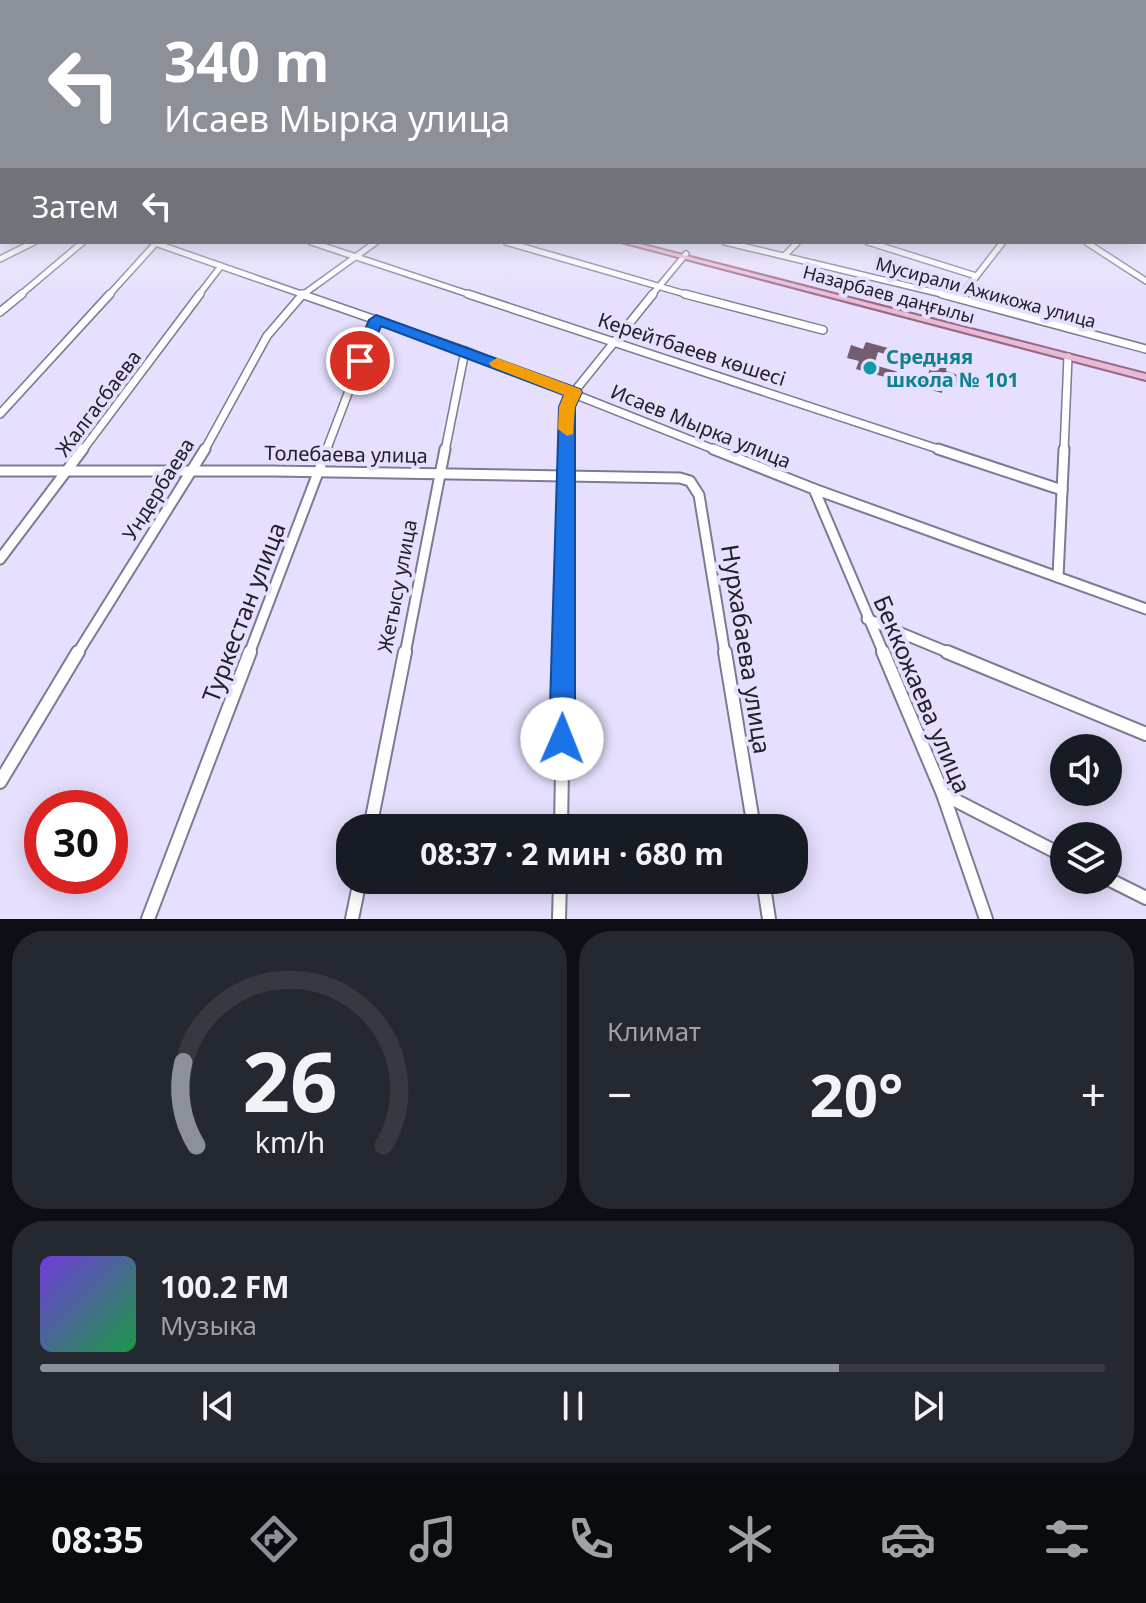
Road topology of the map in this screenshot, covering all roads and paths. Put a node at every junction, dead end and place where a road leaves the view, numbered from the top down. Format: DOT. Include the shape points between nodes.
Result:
graph roads {
  1 [pos="30,244"];
  2 [pos="81,244"];
  3 [pos="153,244"];
  4 [pos="157,244"];
  5 [pos="317,244"];
  6 [pos="373,244"];
  7 [pos="513,244"];
  8 [pos="633,244"];
  9 [pos="646,244"];
  10 [pos="734,244"];
  11 [pos="796,244"];
  12 [pos="874,244"];
  13 [pos="1001,244"];
  14 [pos="1089,244"];
  15 [pos="785,255"];
  16 [pos="354,256"];
  17 [pos="685,256"];
  18 [pos="0,259"];
  19 [pos="221,266"];
  20 [pos="976,276"];
  21 [pos="1146,281"];
  22 [pos="657,285"];
  23 [pos="303,294"];
  24 [pos="959,298"];
  25 [pos="0,312"];
  26 [pos="376,320"];
  27 [pos="823,330"];
  28 [pos="615,340"];
  29 [pos="1146,349"];
  30 [pos="465,351"];
  31 [pos="1068,357"];
  32 [pos="1146,375"];
  33 [pos="574,392"];
  34 [pos="0,414"];
  35 [pos="318,469"];
  36 [pos="68,470"];
  37 [pos="0,471"];
  38 [pos="193,471"];
  39 [pos="566,473"];
  40 [pos="439,474"];
  41 [pos="690,481"];
  42 [pos="814,489"];
  43 [pos="1062,490"];
  44 [pos="0,559"];
  45 [pos="1058,577"];
  46 [pos="1146,609"];
  47 [pos="867,619"];
  48 [pos="1146,734"];
  49 [pos="0,782"];
  50 [pos="943,794"];
  51 [pos="373,814"];
  52 [pos="561,814"];
  53 [pos="752,814"];
  54 [pos="1050,849"];
  55 [pos="1122,886"];
  56 [pos="357,894"];
  57 [pos="560,894"];
  58 [pos="765,894"];
  59 [pos="1146,898"];
  60 [pos="148,919"];
  61 [pos="352,919"];
  62 [pos="559,919"];
  63 [pos="769,919"];
  64 [pos="986,919"];
  1 -- 18 [label="street"];
  2 -- 25 [label="street"];
  3 -- 34 [label="street"];
  4 -- 19 [label="street, Исаев Мырка улица"];
  5 -- 16 [label="street, Керейтбаеев көшесі"];
  6 -- 16 [label="street, Ундербаева"];
  7 -- 22 [label="street"];
  8 -- 17 [label="main road, Назарбаев даңғылы"];
  9 -- 17 [label="main road, Назарбаев даңғылы"];
  10 -- 15 [label="street, Мусирали Ажикожа улица"];
  11 -- 15 [label="street"];
  12 -- 20 [label="street"];
  13 -- 20 [label="street"];
  14 -- 21 [label="street"];
  15 -- 24 [label="street, Мусирали Ажикожа улица"];
  16 -- 23 [label="street, Ундербаева"];
  16 -- 28 [label="street, Керейтбаеев көшесі"];
  17 -- 22 [label="street"];
  17 -- 31 [label="main road, Назарбаев даңғылы"];
  17 -- 32 [label="main road, Назарбаев даңғылы"];
  19 -- 23 [label="street, Исаев Мырка улица"];
  19 -- 36 [label="street, Жалгасбаева"];
  20 -- 24 [label="street"];
  22 -- 27 [label="street"];
  22 -- 28 [label="street"];
  23 -- 26 [label="street, Исаев Мырка улица"];
  23 -- 38 [label="street, Ундербаева" via="267,336"];
  24 -- 29 [label="street, Мусирали Ажикожа улица"];
  26 -- 30 [label="street, Исаев Мырка улица"];
  26 -- 35 [label="street, Туркестан улица"];
  28 -- 33 [label="street"];
  28 -- 43 [label="street, Керейтбаеев көшесі"];
  30 -- 33 [label="street, Исаев Мырка улица"];
  30 -- 40 [label="street, Жетысу улица"];
  31 -- 32 [label="main road, Назарбаев даңғылы"];
  31 -- 43 [label="street"];
  33 -- 39 [label="street" via="567,407"];
  33 -- 42 [label="street, Исаев Мырка улица"];
  35 -- 38 [label="street, Толебаева улица"];
  35 -- 40 [label="street, Толебаева улица"];
  35 -- 60 [label="street, Туркестан улица"];
  36 -- 37 [label="street, Толебаева улица"];
  36 -- 38 [label="street, Толебаева улица"];
  36 -- 44 [label="street, Жалгасбаева"];
  38 -- 49 [label="street, Ундербаева"];
  39 -- 40 [label="street, Толебаева улица"];
  39 -- 41 [label="street, Толебаева улица"];
  39 -- 52 [label="street"];
  40 -- 51 [label="street, Жетысу улица"];
  41 -- 53 [label="street, Нурхабаева улица" via="699,495"];
  42 -- 45 [label="street, Исаев Мырка улица"];
  42 -- 47 [label="street, Беккожаева улица"];
  43 -- 45 [label="street"];
  45 -- 46 [label="street, Исаев Мырка улица"];
  47 -- 48 [label="street"];
  47 -- 50 [label="street, Беккожаева улица"];
  50 -- 54 [label="street"];
  50 -- 64 [label="street, Беккожаева улица"];
  55 -- 59 [label="street"];
  56 -- 61 [label="street"];
  57 -- 62 [label="street"];
  58 -- 63 [label="street"];
}
